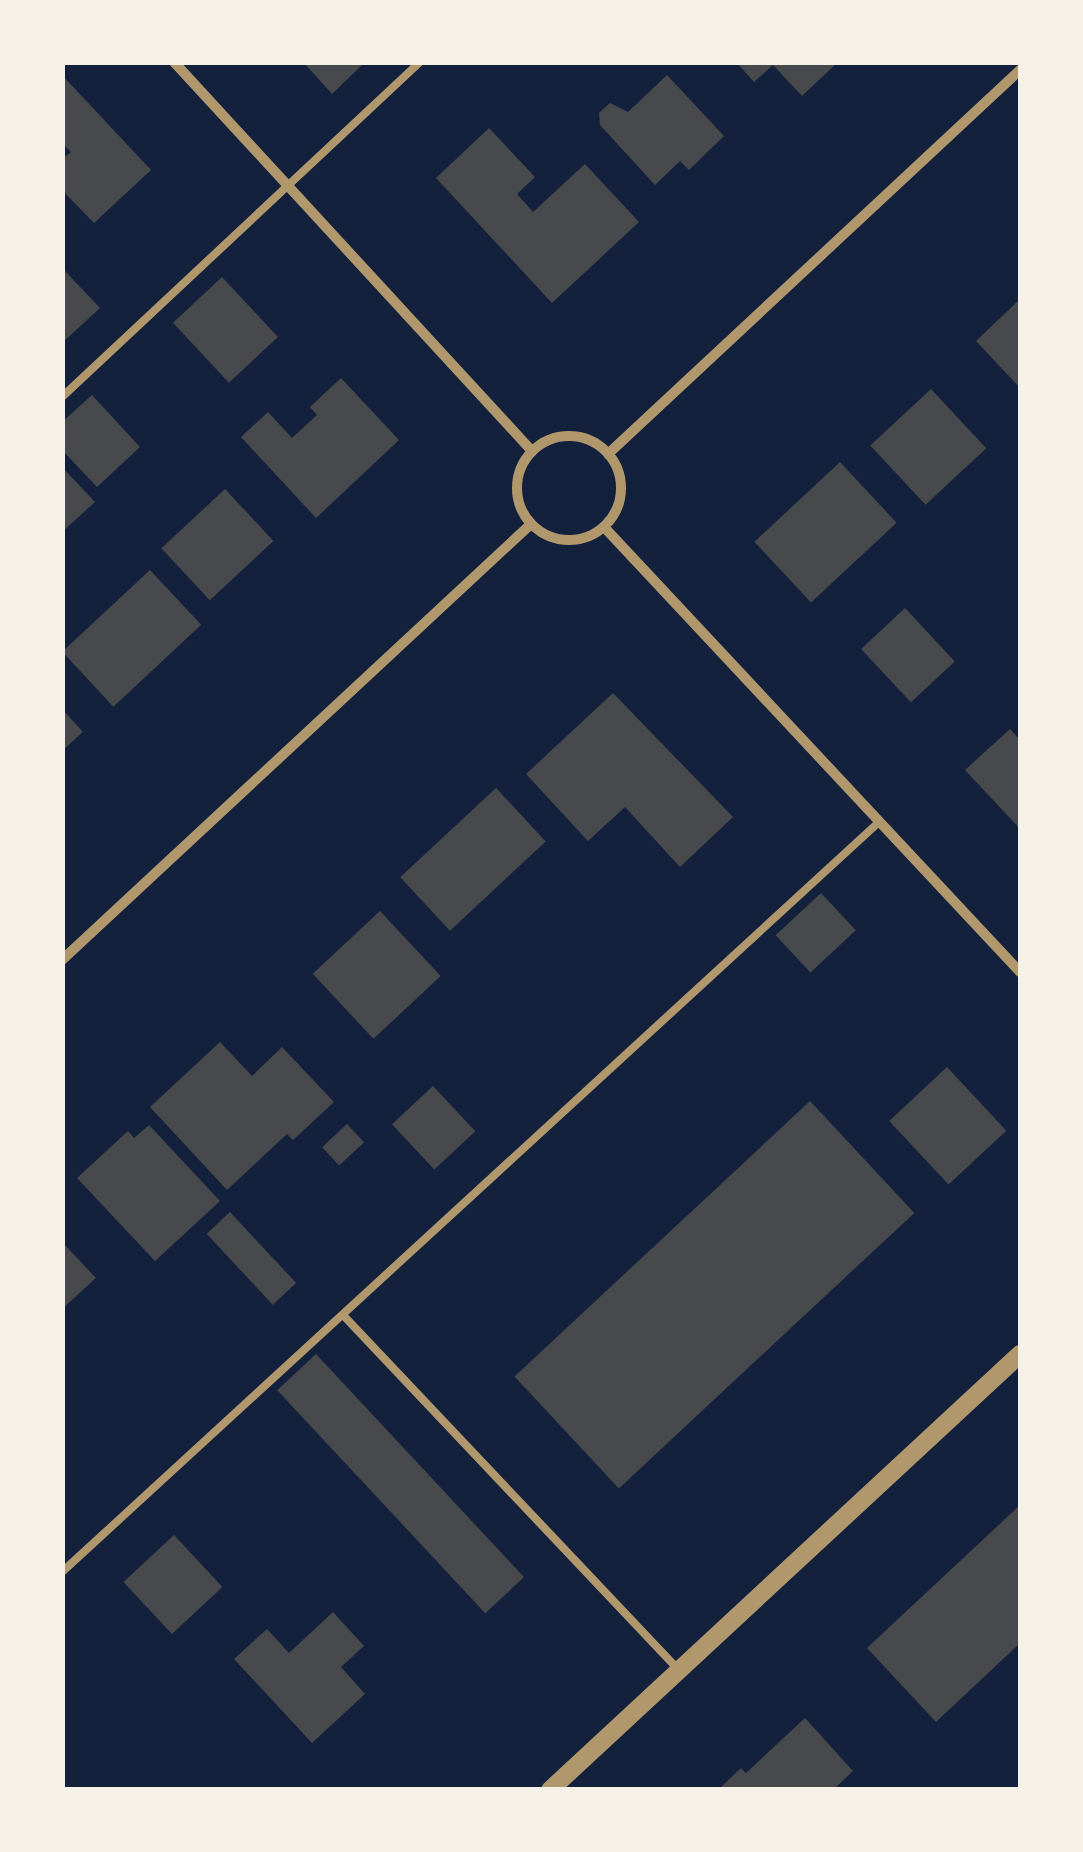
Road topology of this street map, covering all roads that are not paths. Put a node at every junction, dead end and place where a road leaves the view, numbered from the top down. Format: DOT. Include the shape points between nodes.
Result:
graph roads {
  1 [pos="174,62"];
  2 [pos="420,62"];
  3 [pos="1020,70"];
  4 [pos="289,186"];
  5 [pos="62,397"];
  6 [pos="532,451"];
  7 [pos="608,454"];
  8 [pos="531,524"];
  9 [pos="604,527"];
  10 [pos="880,821"];
  11 [pos="62,960"];
  12 [pos="1020,972"];
  13 [pos="343,1315"];
  14 [pos="1020,1354"];
  15 [pos="62,1572"];
  16 [pos="679,1670"];
  17 [pos="550,1790"];
  1 -- 4 [label="street"];
  2 -- 4 [label="lane"];
  3 -- 7 [label="street"];
  4 -- 5 [label="lane"];
  4 -- 6 [label="street"];
  6 -- 7 [label="street" via="561,436 578,436"];
  6 -- 8 [label="street" via="516,480"];
  7 -- 9 [label="street" via="622,483"];
  8 -- 9 [label="street" via="543,535 575,541"];
  8 -- 11 [label="street"];
  9 -- 10 [label="street"];
  10 -- 12 [label="street"];
  10 -- 13 [label="lane"];
  13 -- 15 [label="lane"];
  13 -- 16 [label="lane"];
  14 -- 16 [label="street"];
  16 -- 17 [label="street"];
}
